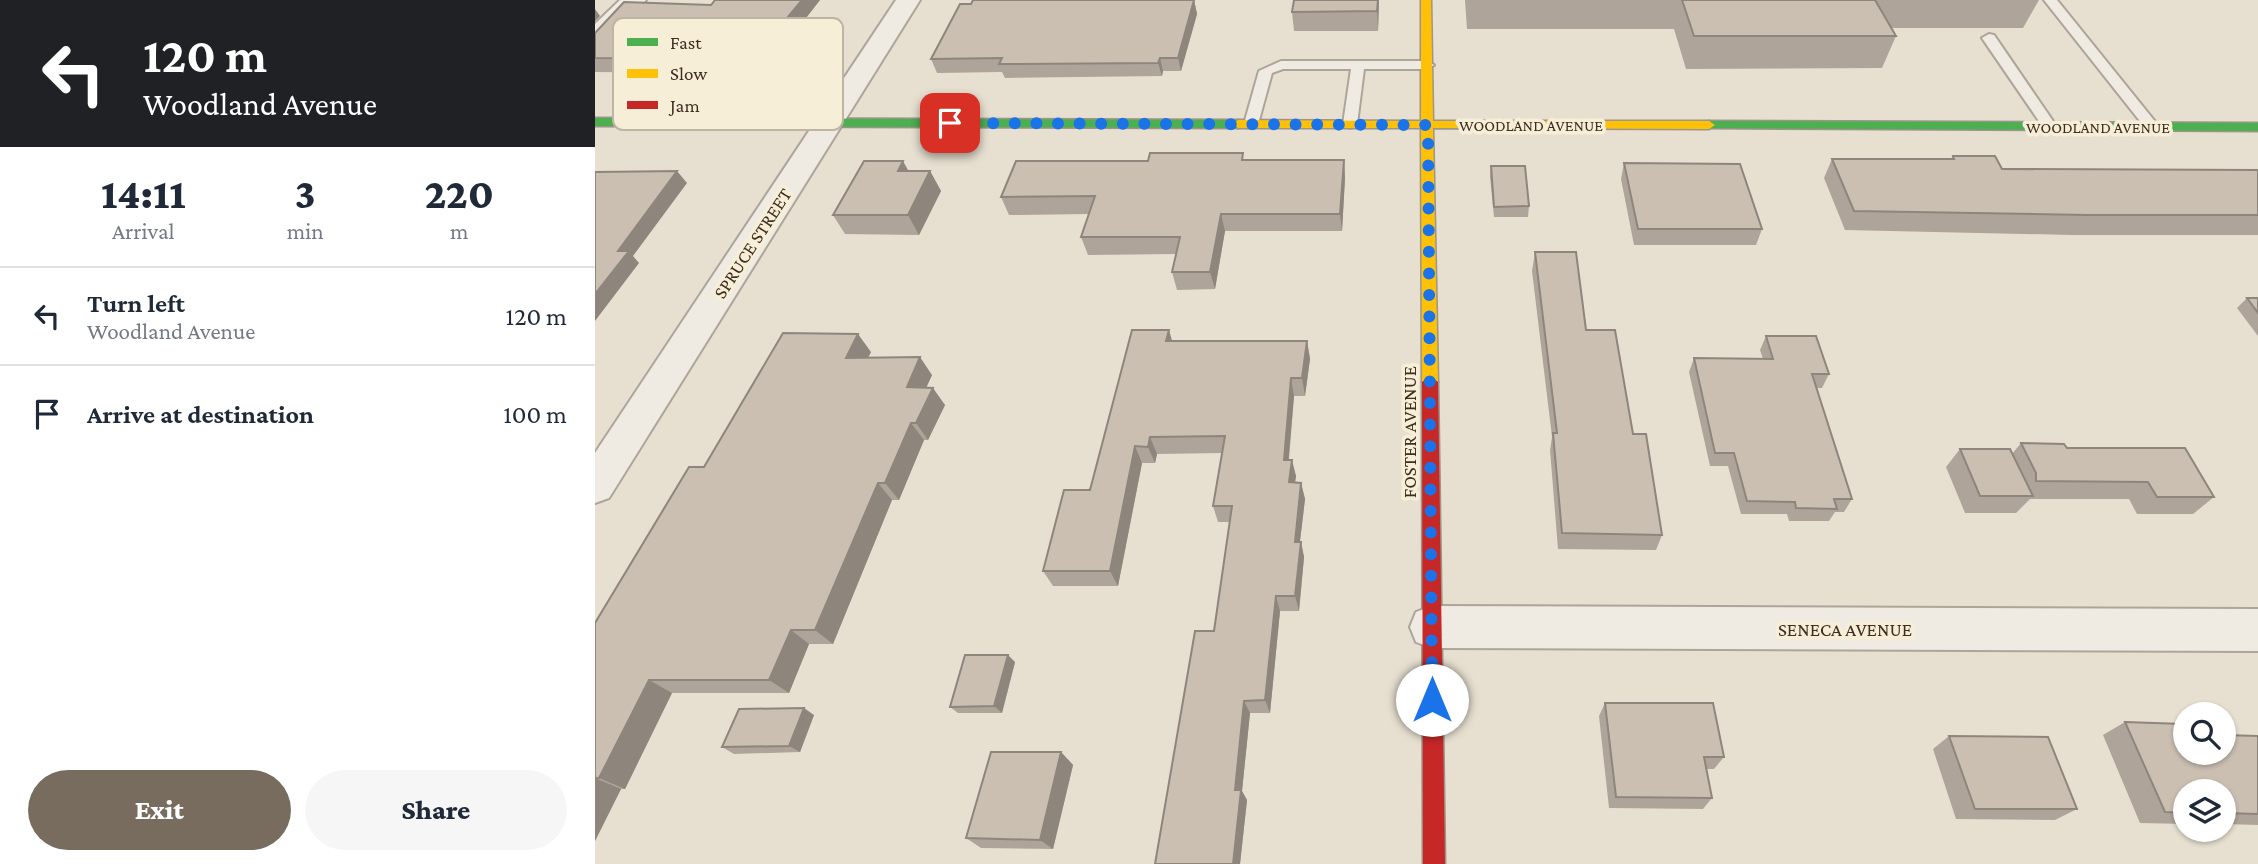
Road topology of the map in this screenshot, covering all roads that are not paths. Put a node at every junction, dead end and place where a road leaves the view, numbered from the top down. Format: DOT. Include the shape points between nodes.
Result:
graph roads {
  1 [pos="634,0"];
  2 [pos="908,0"];
  3 [pos="1426,0"];
  4 [pos="2050,0"];
  5 [pos="616,18"];
  6 [pos="613,21"];
  7 [pos="1989,38"];
  8 [pos="595,39"];
  9 [pos="1358,65"];
  10 [pos="1427,65"];
  11 [pos="843,101"];
  12 [pos="595,122"];
  13 [pos="613,122"];
  14 [pos="843,123"];
  15 [pos="1251,124"];
  16 [pos="1350,124"];
  17 [pos="1428,125"];
  18 [pos="2050,127"];
  19 [pos="2152,127"];
  20 [pos="2258,127"];
  21 [pos="824,130"];
  22 [pos="595,486"];
  23 [pos="1432,627"];
  24 [pos="2258,631"];
  25 [pos="1434,864"];
  1 -- 5 [label="street"];
  2 -- 11 [label="street, SPRUCE STREET"];
  3 -- 10 [label="street, FOSTER AVENUE"];
  4 -- 19 [label="lane"];
  6 -- 8 [label="street"];
  7 -- 18 [label="lane"];
  9 -- 10 [label="lane"];
  9 -- 15 [label="lane" via="1281,65 1266,71"];
  9 -- 16 [label="lane"];
  10 -- 17 [label="street, FOSTER AVENUE"];
  12 -- 13 [label="street, WOODLAND AVENUE"];
  14 -- 15 [label="street, WOODLAND AVENUE"];
  15 -- 16 [label="street, WOODLAND AVENUE"];
  16 -- 17 [label="street, WOODLAND AVENUE"];
  17 -- 18 [label="street, WOODLAND AVENUE"];
  17 -- 23 [label="street, FOSTER AVENUE"];
  18 -- 19 [label="street, WOODLAND AVENUE"];
  19 -- 20 [label="street, WOODLAND AVENUE"];
  21 -- 22 [label="street, SPRUCE STREET"];
  23 -- 24 [label="street, SENECA AVENUE"];
  23 -- 25 [label="street, FOSTER AVENUE"];
}
